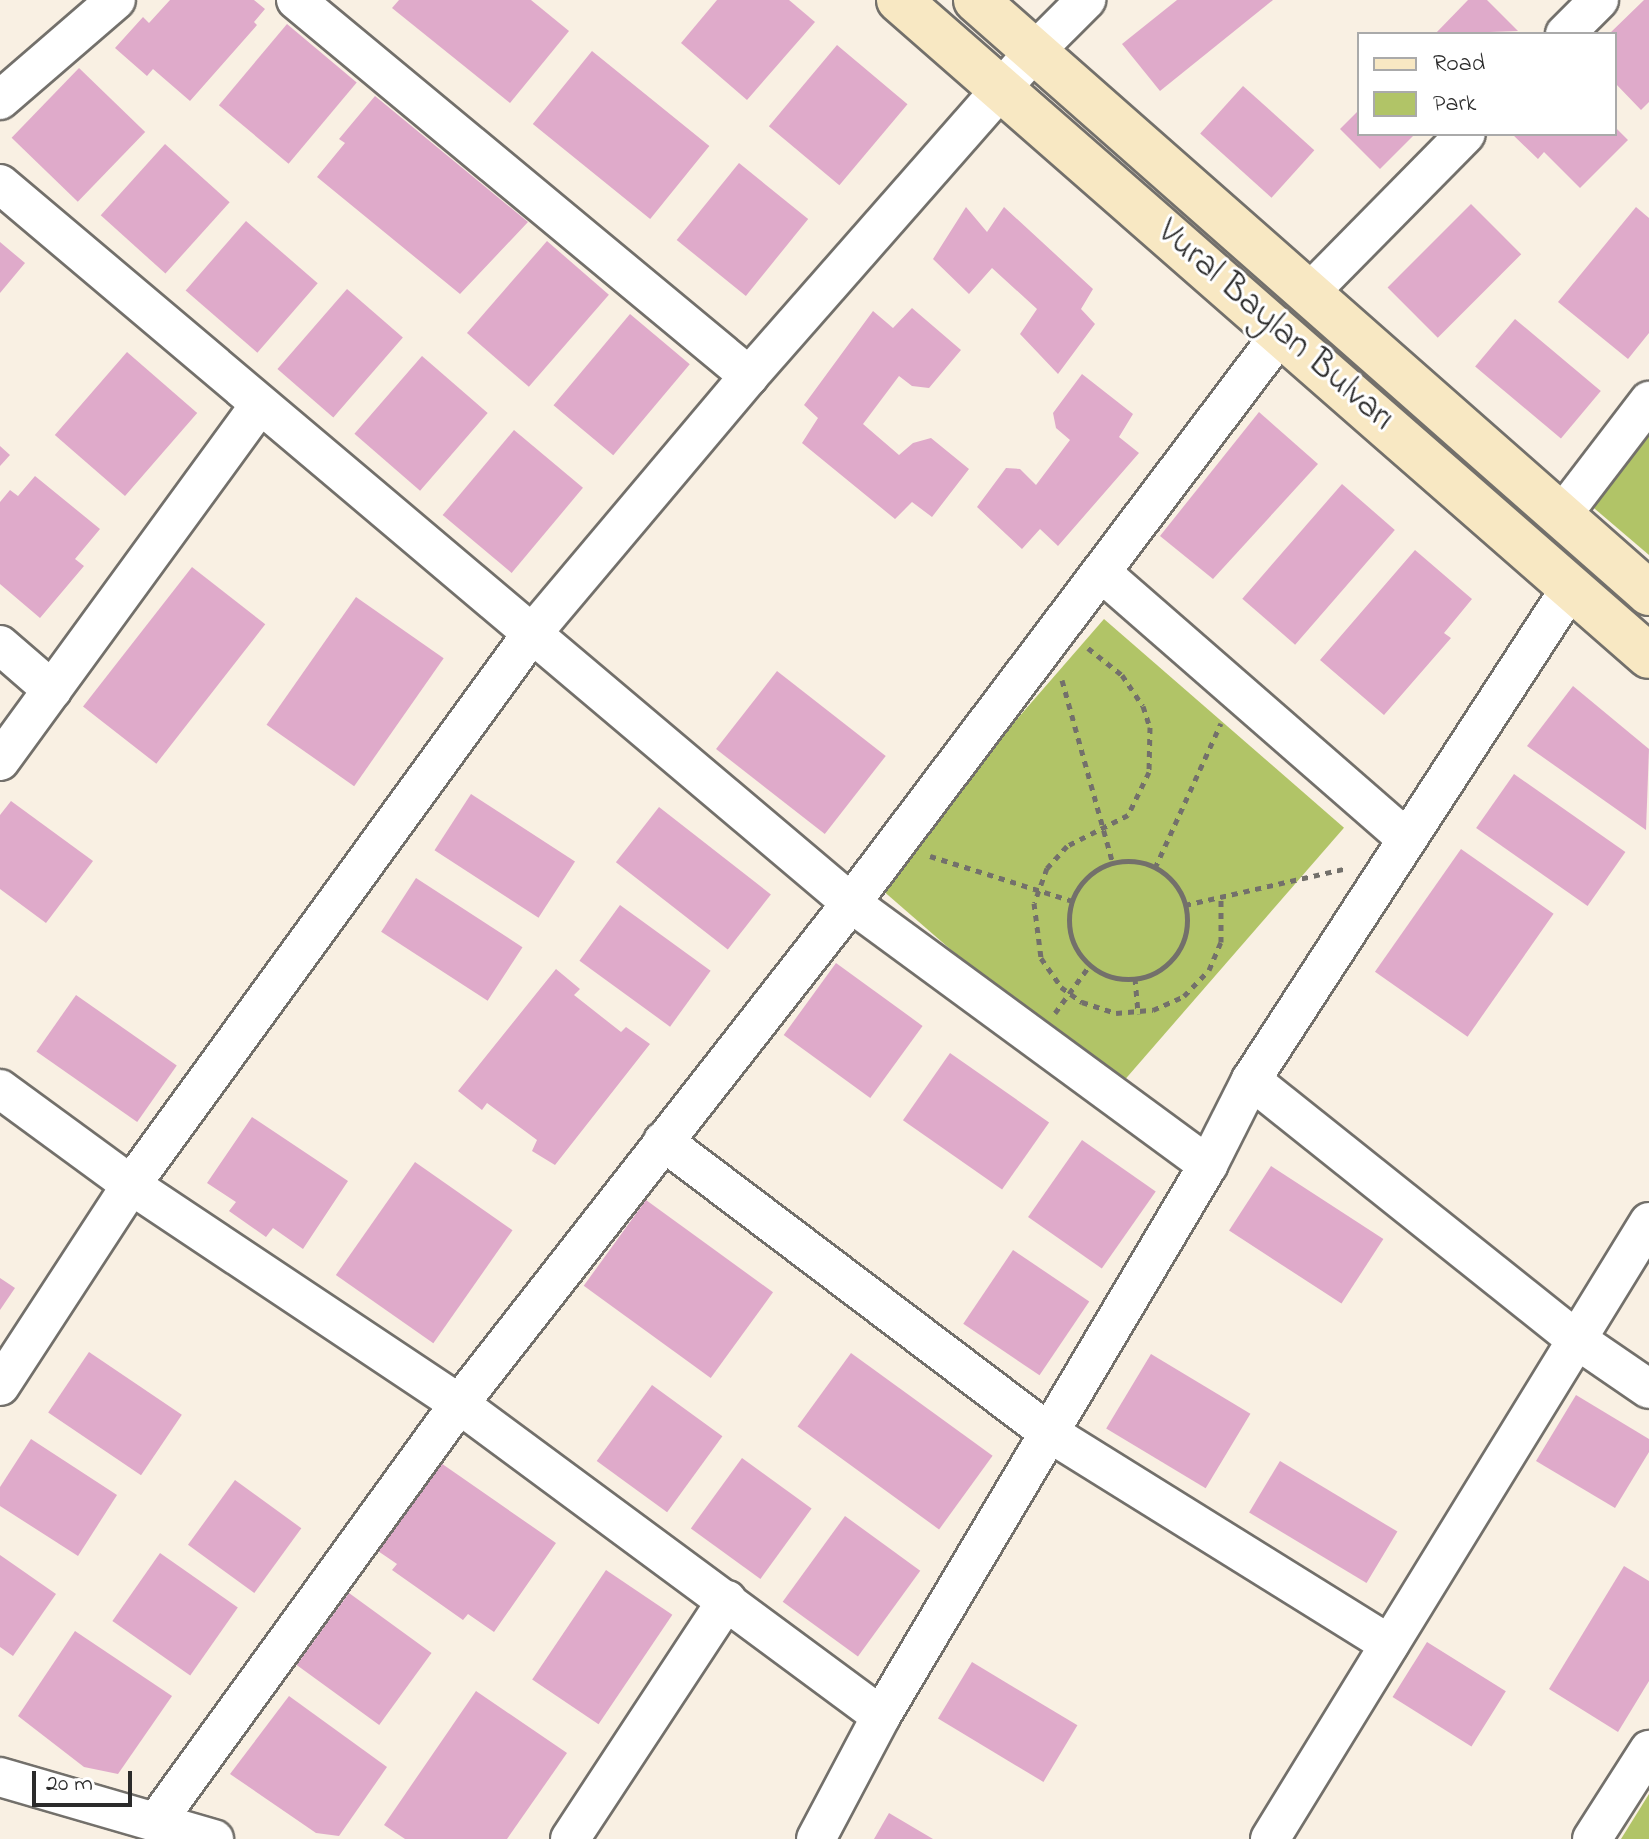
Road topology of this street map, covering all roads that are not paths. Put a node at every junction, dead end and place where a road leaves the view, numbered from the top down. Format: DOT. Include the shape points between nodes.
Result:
graph roads {
  1 [pos="116,0"];
  2 [pos="296,0"];
  3 [pos="899,0"];
  4 [pos="976,0"];
  5 [pos="1086,0"];
  6 [pos="1599,0"];
  7 [pos="1567,32"];
  8 [pos="1034,52"];
  9 [pos="1002,89"];
  10 [pos="0,100"];
  11 [pos="1464,136"];
  12 [pos="0,184"];
  13 [pos="1309,293"];
  14 [pos="1282,332"];
  15 [pos="749,376"];
  16 [pos="1649,401"];
  17 [pos="260,405"];
  18 [pos="1561,516"];
  19 [pos="1103,574"];
  20 [pos="1571,587"];
  21 [pos="1649,593"];
  22 [pos="530,636"];
  23 [pos="0,645"];
  24 [pos="1649,656"];
  25 [pos="52,690"];
  26 [pos="0,761"];
  27 [pos="1398,848"];
  28 [pos="851,903"];
  29 [pos="1251,1080"];
  30 [pos="0,1089"];
  31 [pos="663,1141"];
  32 [pos="1208,1165"];
  33 [pos="131,1185"];
  34 [pos="1649,1222"];
  35 [pos="1576,1339"];
  36 [pos="0,1386"];
  37 [pos="1649,1389"];
  38 [pos="459,1404"];
  39 [pos="1048,1432"];
  40 [pos="727,1600"];
  41 [pos="1389,1644"];
  42 [pos="881,1716"];
  43 [pos="1649,1750"];
  44 [pos="0,1777"];
  45 [pos="156,1822"];
  46 [pos="214,1839"];
  47 [pos="570,1839"];
  48 [pos="816,1839"];
  49 [pos="1270,1839"];
  50 [pos="1592,1839"];
  1 -- 10 [label="street"];
  2 -- 15 [label="street"];
  3 -- 9 [label="main road, Vural Baylan Bulvarı"];
  4 -- 8 [label="main road, Vural Baylan Bulvarı"];
  5 -- 8 [label="street"];
  6 -- 7 [label="street"];
  8 -- 9 [label="street"];
  8 -- 13 [label="main road, Vural Baylan Bulvarı"];
  9 -- 14 [label="main road, Vural Baylan Bulvarı"];
  9 -- 15 [label="street"];
  11 -- 13 [label="street"];
  12 -- 17 [label="street"];
  13 -- 18 [label="main road, Vural Baylan Bulvarı"];
  14 -- 19 [label="street"];
  14 -- 20 [label="main road, Vural Baylan Bulvarı"];
  15 -- 22 [label="street"];
  16 -- 18 [label="street"];
  17 -- 22 [label="street"];
  17 -- 25 [label="street"];
  18 -- 21 [label="main road, Vural Baylan Bulvarı"];
  19 -- 27 [label="street" via="1236,690"];
  19 -- 28 [label="street"];
  20 -- 24 [label="main road, Vural Baylan Bulvarı"];
  20 -- 27 [label="street"];
  22 -- 28 [label="street"];
  22 -- 33 [label="street"];
  23 -- 25 [label="street"];
  25 -- 26 [label="street"];
  27 -- 29 [label="street"];
  28 -- 31 [label="street"];
  28 -- 32 [label="street"];
  29 -- 32 [label="street"];
  29 -- 35 [label="street"];
  30 -- 33 [label="street"];
  31 -- 38 [label="street"];
  31 -- 39 [label="street"];
  32 -- 39 [label="street"];
  33 -- 36 [label="street"];
  33 -- 38 [label="street"];
  34 -- 35 [label="street"];
  35 -- 37 [label="street"];
  35 -- 41 [label="street"];
  38 -- 40 [label="street"];
  38 -- 45 [label="street"];
  39 -- 41 [label="street"];
  39 -- 42 [label="street"];
  40 -- 42 [label="street"];
  40 -- 47 [label="street"];
  41 -- 49 [label="street"];
  42 -- 48 [label="street"];
  43 -- 50 [label="street"];
  44 -- 45 [label="street"];
  45 -- 46 [label="street"];
}
